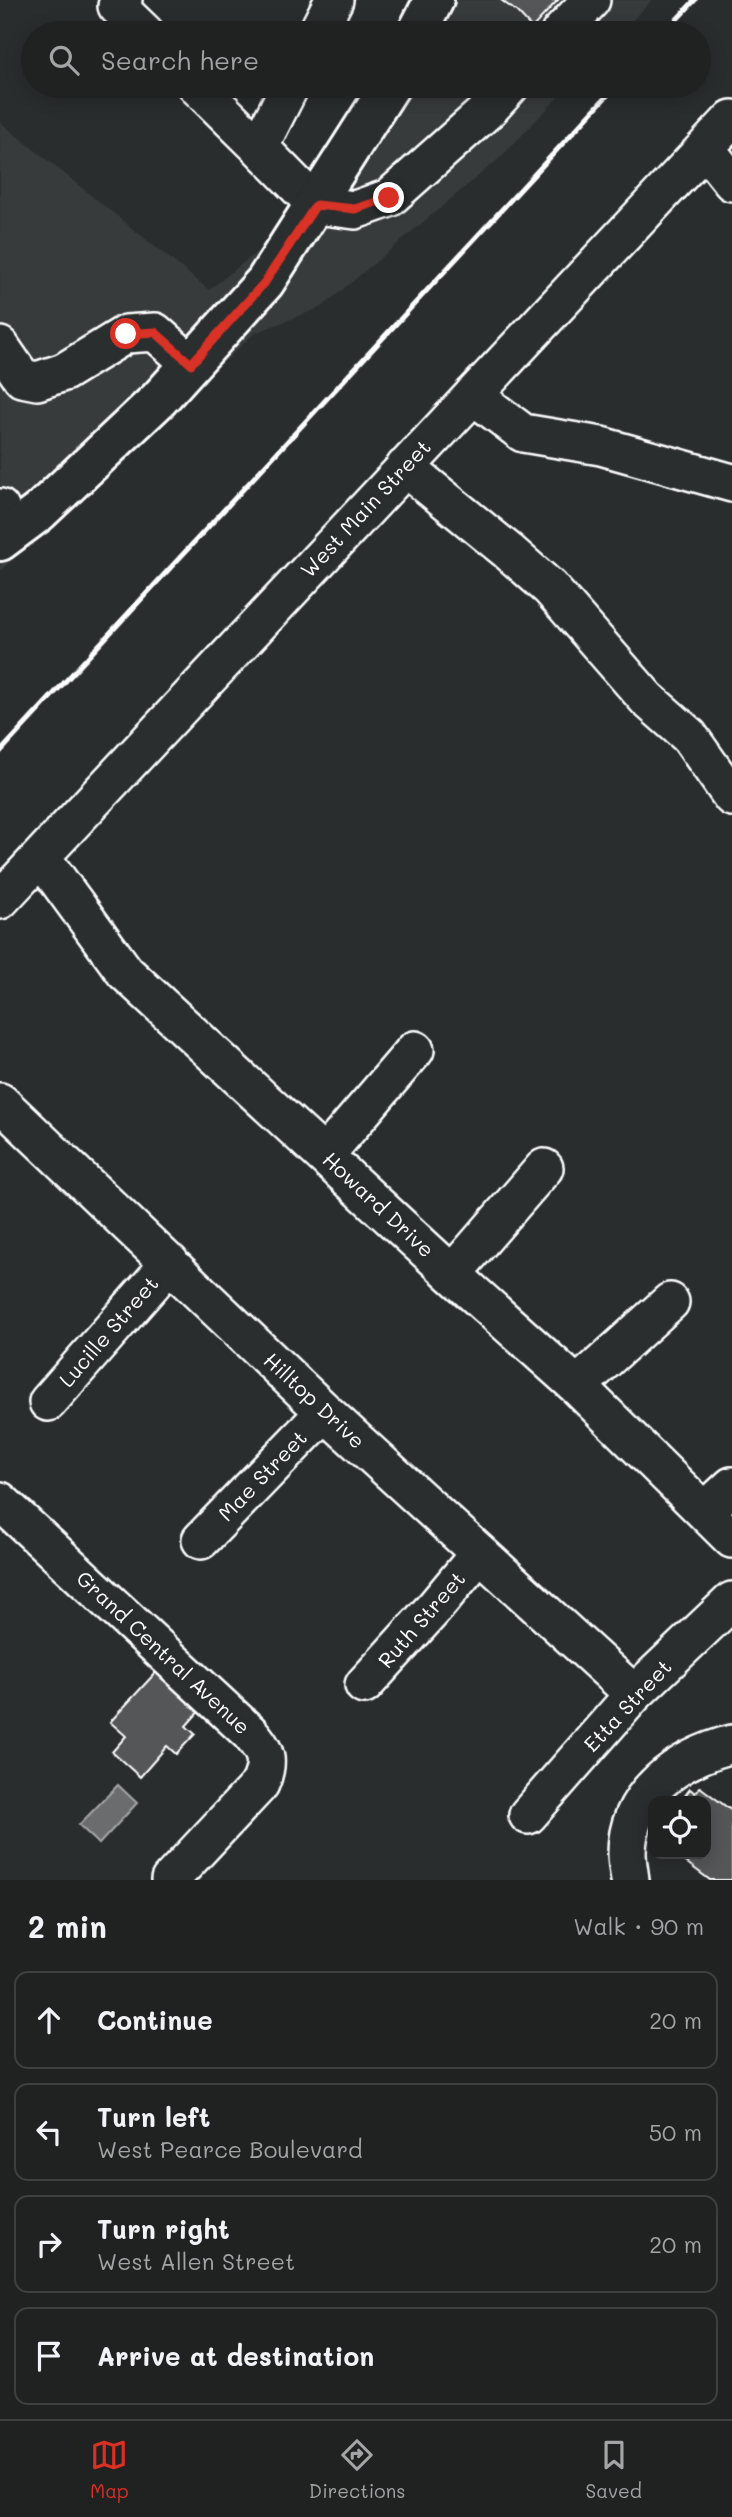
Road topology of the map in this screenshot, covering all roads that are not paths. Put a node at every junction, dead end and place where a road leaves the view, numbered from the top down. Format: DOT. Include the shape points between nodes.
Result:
graph roads {
  1 [pos="123,0"];
  2 [pos="334,0"];
  3 [pos="434,0"];
  4 [pos="591,0"];
  5 [pos="133,21"];
  6 [pos="323,21"];
  7 [pos="423,21"];
  8 [pos="571,21"];
  9 [pos="209,98"];
  10 [pos="284,98"];
  11 [pos="383,98"];
  12 [pos="499,98"];
  13 [pos="732,119"];
  14 [pos="259,147"];
  15 [pos="705,148"];
  16 [pos="732,183"];
  17 [pos="316,205"];
  18 [pos="0,346"];
  19 [pos="191,364"];
  20 [pos="473,395"];
  21 [pos="405,467"];
  22 [pos="732,483"];
  23 [pos="4,527"];
  24 [pos="732,797"];
  25 [pos="41,857"];
  26 [pos="0,900"];
  27 [pos="415,1050"];
  28 [pos="4,1115"];
  29 [pos="325,1154"];
  30 [pos="544,1168"];
  31 [pos="170,1263"];
  32 [pos="452,1274"];
  33 [pos="670,1302"];
  34 [pos="577,1385"];
  35 [pos="48,1402"];
  36 [pos="325,1412"];
  37 [pos="732,1486"];
  38 [pos="0,1501"];
  39 [pos="705,1511"];
  40 [pos="732,1539"];
  41 [pos="201,1540"];
  42 [pos="479,1554"];
  43 [pos="732,1601"];
  44 [pos="364,1685"];
  45 [pos="634,1694"];
  46 [pos="732,1744"];
  47 [pos="528,1815"];
  48 [pos="170,1880"];
  49 [pos="630,1880"];
  1 -- 5 [label="street" via="117,6"];
  2 -- 6 [label="street"];
  3 -- 7 [label="main road"];
  4 -- 8 [label="street"];
  9 -- 14 [label="street"];
  10 -- 14 [label="street"];
  11 -- 17 [label="main road"];
  12 -- 17 [label="street" via="389,198 355,209"];
  13 -- 15 [label="street, West Main Street"];
  14 -- 17 [label="street"];
  15 -- 16 [label="street"];
  15 -- 20 [label="street, West Main Street"];
  17 -- 19 [label="main road" via="265,282"];
  18 -- 19 [label="street" via="22,378 37,381 64,372 126,334 155,332"];
  19 -- 23 [label="main road" via="39,512"];
  20 -- 21 [label="street, West Main Street"];
  20 -- 22 [label="street" via="523,433 601,446"];
  21 -- 24 [label="street" via="550,588 648,699 689,736"];
  21 -- 25 [label="street, West Main Street"];
  25 -- 26 [label="street, West Main Street"];
  25 -- 29 [label="street, Howard Drive" via="125,972"];
  27 -- 29 [label="street"];
  28 -- 31 [label="street, Hilltop Drive"];
  29 -- 32 [label="street, Howard Drive"];
  30 -- 32 [label="street"];
  31 -- 35 [label="street, Lucille Street"];
  31 -- 36 [label="street, Hilltop Drive"];
  32 -- 34 [label="street, Howard Drive"];
  33 -- 34 [label="street"];
  34 -- 39 [label="street, Howard Drive"];
  36 -- 41 [label="street, Mae Street"];
  36 -- 42 [label="street, Hilltop Drive"];
  37 -- 39 [label="street"];
  38 -- 48 [label="street, Grand Central Avenue" via="264,1750 267,1768 260,1784"];
  39 -- 40 [label="street, Howard Drive"];
  42 -- 44 [label="street, Ruth Street"];
  42 -- 45 [label="street, Hilltop Drive"];
  43 -- 45 [label="street, Etta Street"];
  45 -- 47 [label="street, Etta Street"];
  46 -- 49 [label="street" via="675,1767 648,1792 631,1823"];
}
